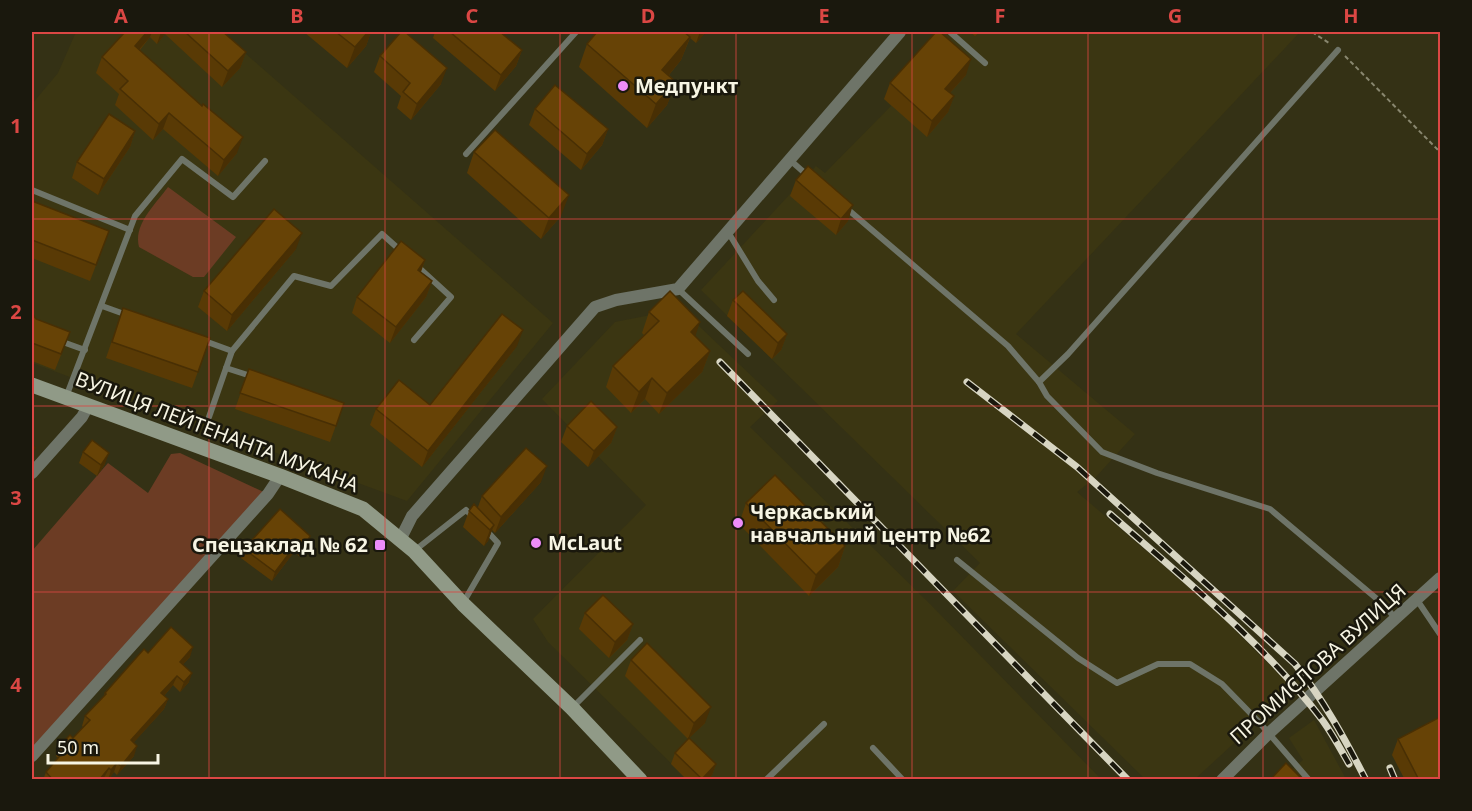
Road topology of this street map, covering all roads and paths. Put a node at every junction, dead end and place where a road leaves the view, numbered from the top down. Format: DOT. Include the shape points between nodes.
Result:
graph roads {
  1 [pos="576,32"];
  2 [pos="900,32"];
  3 [pos="950,32"];
  4 [pos="1312,32"];
  5 [pos="1338,50"];
  6 [pos="985,63"];
  7 [pos="1440,152"];
  8 [pos="466,154"];
  9 [pos="265,160"];
  10 [pos="789,160"];
  11 [pos="813,180"];
  12 [pos="32,190"];
  13 [pos="840,203"];
  14 [pos="130,230"];
  15 [pos="728,231"];
  16 [pos="678,289"];
  17 [pos="774,300"];
  18 [pos="102,306"];
  19 [pos="134,318"];
  20 [pos="53,338"];
  21 [pos="200,340"];
  22 [pos="414,340"];
  23 [pos="85,350"];
  24 [pos="232,351"];
  25 [pos="748,354"];
  26 [pos="226,368"];
  27 [pos="258,379"];
  28 [pos="1039,382"];
  29 [pos="32,385"];
  30 [pos="65,398"];
  31 [pos="88,406"];
  32 [pos="209,417"];
  33 [pos="32,473"];
  34 [pos="280,476"];
  35 [pos="400,540"];
  36 [pos="414,550"];
  37 [pos="957,560"];
  38 [pos="1440,578"];
  39 [pos="1417,600"];
  40 [pos="463,604"];
  41 [pos="1396,619"];
  42 [pos="1440,634"];
  43 [pos="640,640"];
  44 [pos="572,708"];
  45 [pos="824,724"];
  46 [pos="1268,734"];
  47 [pos="873,748"];
  48 [pos="32,756"];
  49 [pos="640,780"];
  50 [pos="766,780"];
  51 [pos="903,780"];
  52 [pos="1222,780"];
  53 [pos="1309,780"];
  1 -- 8 [label="lane"];
  2 -- 10 [label="street"];
  3 -- 6 [label="lane"];
  4 -- 5 [label="path"];
  5 -- 7 [label="path"];
  5 -- 28 [label="lane"];
  9 -- 14 [label="lane" via="233,196 182,159 135,216"];
  10 -- 11 [label="lane"];
  10 -- 15 [label="street"];
  12 -- 14 [label="lane"];
  13 -- 28 [label="lane" via="1008,346"];
  14 -- 18 [label="lane"];
  15 -- 16 [label="street"];
  15 -- 17 [label="lane"];
  16 -- 25 [label="lane"];
  16 -- 35 [label="street" via="595,307 412,516"];
  18 -- 19 [label="lane"];
  18 -- 23 [label="lane"];
  20 -- 23 [label="lane"];
  21 -- 24 [label="lane"];
  22 -- 24 [label="lane" via="451,297 382,234 331,286 294,276"];
  23 -- 30 [label="lane"];
  24 -- 26 [label="lane"];
  26 -- 27 [label="lane"];
  26 -- 32 [label="lane"];
  28 -- 41 [label="lane" via="1047,396 1102,452 1270,509"];
  29 -- 30 [label="main road, ВУЛИЦЯ ЛЕЙТЕНАНТА МУКАНА"];
  30 -- 31 [label="main road, ВУЛИЦЯ ЛЕЙТЕНАНТА МУКАНА"];
  31 -- 33 [label="street"];
  31 -- 34 [label="main road, ВУЛИЦЯ ЛЕЙТЕНАНТА МУКАНА"];
  34 -- 35 [label="main road, ВУЛИЦЯ ЛЕЙТЕНАНТА МУКАНА" via="363,509"];
  34 -- 48 [label="street"];
  35 -- 36 [label="main road, ВУЛИЦЯ ЛЕЙТЕНАНТА МУКАНА"];
  36 -- 40 [label="main road, ВУЛИЦЯ ЛЕЙТЕНАНТА МУКАНА"];
  36 -- 40 [label="lane" via="466,510 498,543"];
  37 -- 46 [label="lane" via="1077,658 1116,683 1158,664 1190,664 1222,684"];
  38 -- 39 [label="street, ПРОМИСЛОВА ВУЛИЦЯ"];
  39 -- 41 [label="street, ПРОМИСЛОВА ВУЛИЦЯ"];
  39 -- 42 [label="lane"];
  40 -- 44 [label="main road, ВУЛИЦЯ ЛЕЙТЕНАНТА МУКАНА"];
  41 -- 46 [label="street, ПРОМИСЛОВА ВУЛИЦЯ"];
  43 -- 44 [label="lane"];
  44 -- 49 [label="main road, ВУЛИЦЯ ЛЕЙТЕНАНТА МУКАНА"];
  45 -- 50 [label="lane"];
  46 -- 52 [label="street, ПРОМИСЛОВА ВУЛИЦЯ"];
  46 -- 53 [label="lane"];
  47 -- 51 [label="lane"];
}
